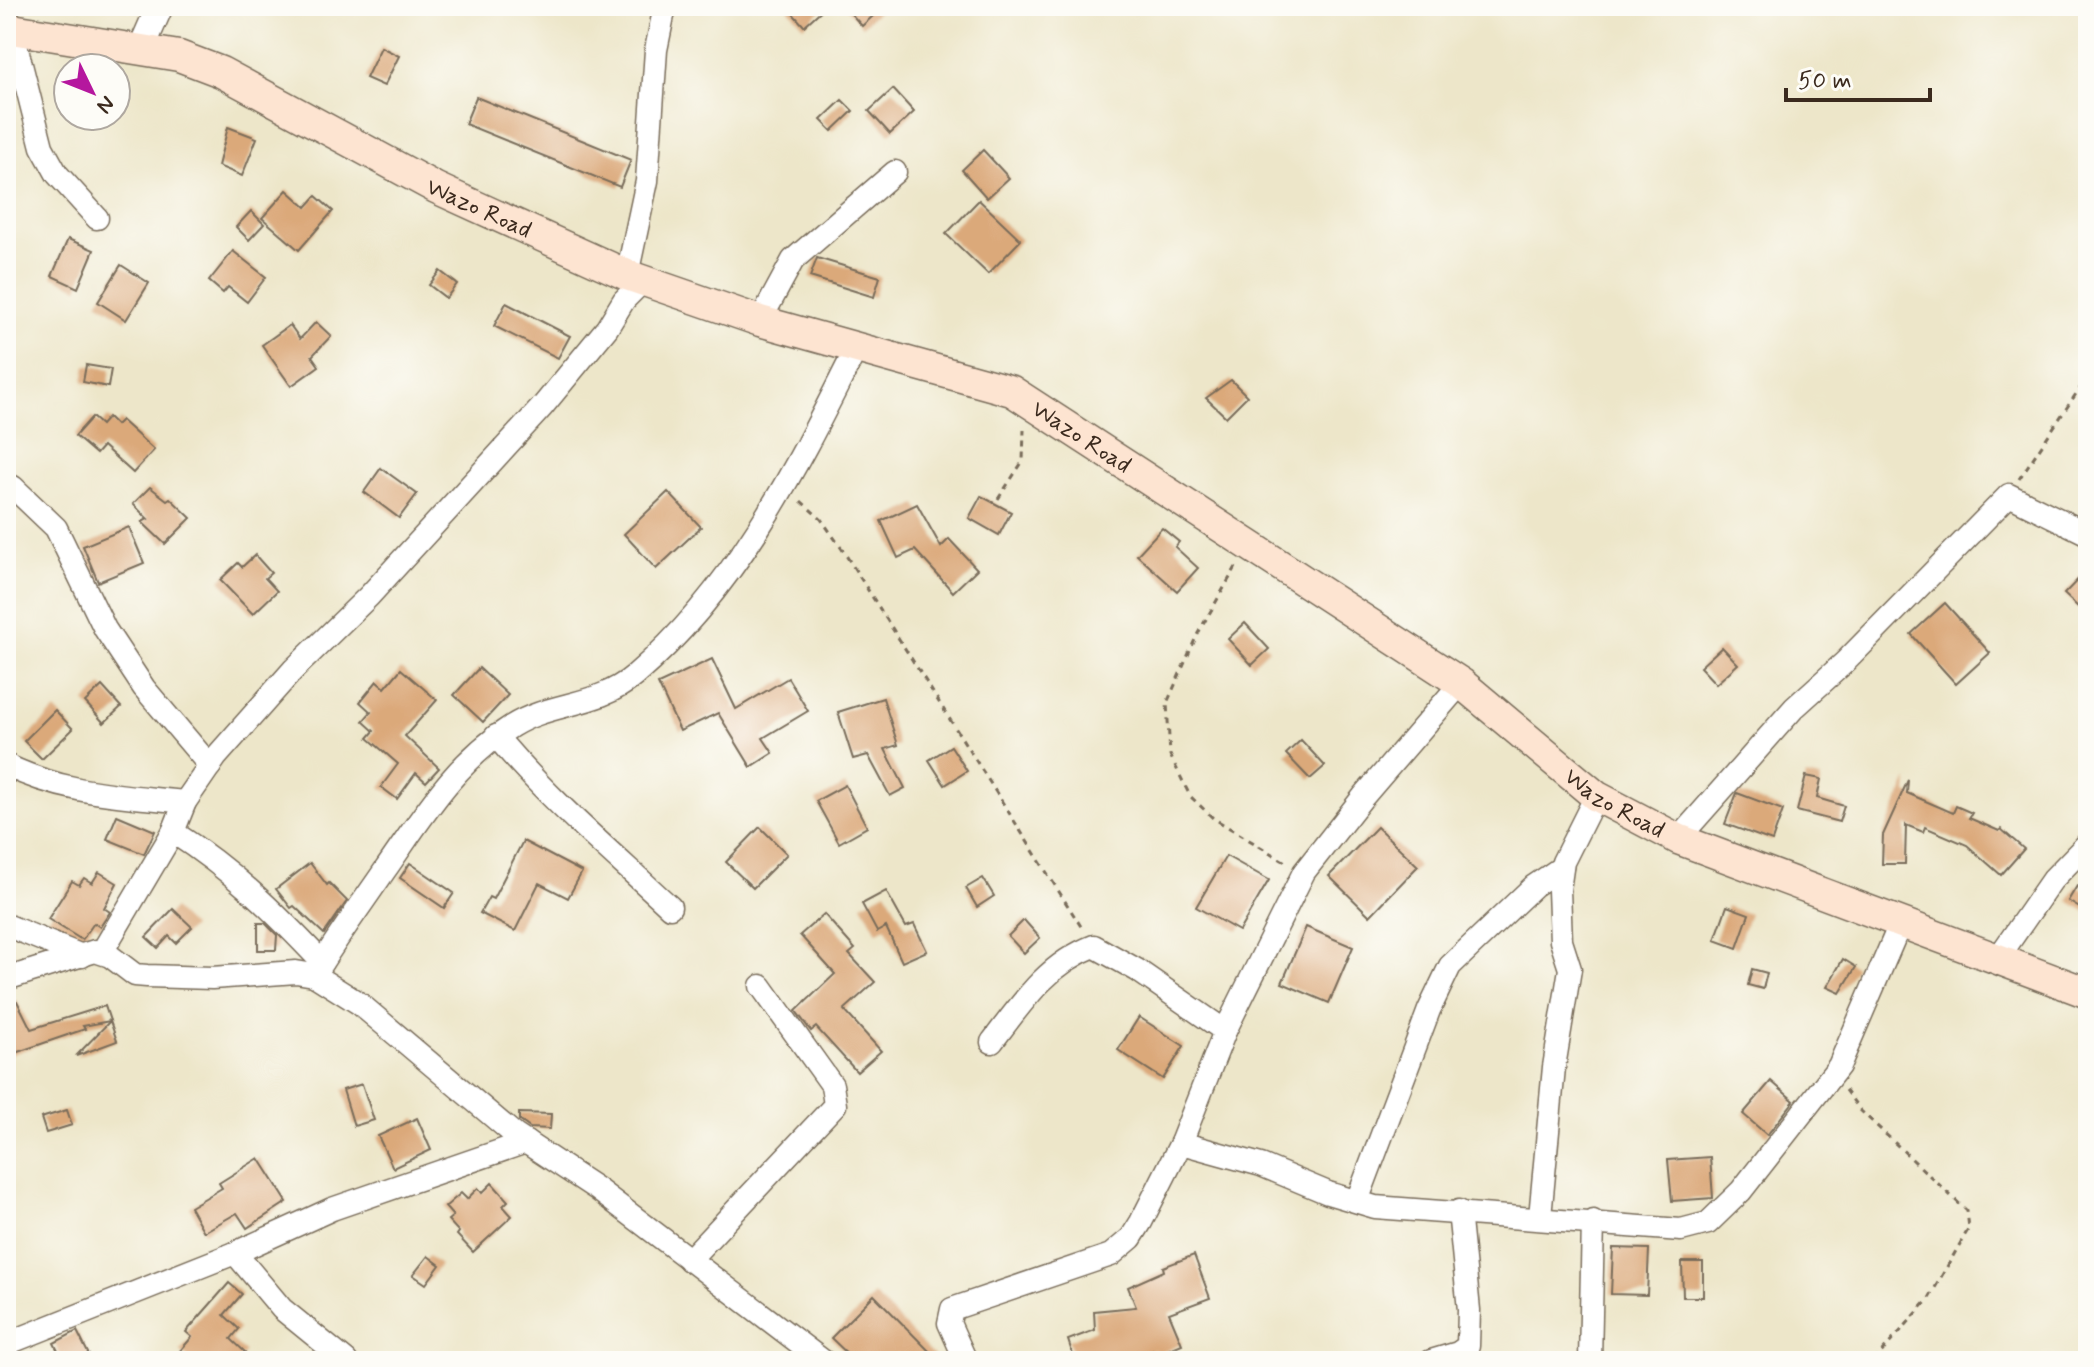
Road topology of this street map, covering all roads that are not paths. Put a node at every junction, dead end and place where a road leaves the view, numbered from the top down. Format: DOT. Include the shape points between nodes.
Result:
graph roads {
  1 [pos="160,6"];
  2 [pos="665,6"];
  3 [pos="9,28"];
  4 [pos="142,47"];
  5 [pos="895,172"];
  6 [pos="97,218"];
  7 [pos="636,278"];
  8 [pos="760,321"];
  9 [pos="856,349"];
  10 [pos="13,487"];
  11 [pos="2088,534"];
  12 [pos="1461,683"];
  13 [pos="496,736"];
  14 [pos="6,765"];
  15 [pos="210,766"];
  16 [pos="1596,796"];
  17 [pos="185,802"];
  18 [pos="173,832"];
  19 [pos="1678,839"];
  20 [pos="2088,843"];
  21 [pos="1562,867"];
  22 [pos="670,907"];
  23 [pos="1901,922"];
  24 [pos="6,925"];
  25 [pos="92,954"];
  26 [pos="1998,958"];
  27 [pos="318,968"];
  28 [pos="6,979"];
  29 [pos="761,986"];
  30 [pos="2088,993"];
  31 [pos="1225,1031"];
  32 [pos="992,1042"];
  33 [pos="526,1142"];
  34 [pos="1181,1143"];
  35 [pos="1357,1201"];
  36 [pos="1459,1211"];
  37 [pos="1540,1217"];
  38 [pos="1593,1221"];
  39 [pos="235,1253"];
  40 [pos="689,1260"];
  41 [pos="6,1344"];
  42 [pos="346,1361"];
  43 [pos="823,1361"];
  44 [pos="966,1361"];
  45 [pos="1431,1361"];
  46 [pos="1590,1361"];
  1 -- 4 [label="street"];
  2 -- 7 [label="street" via="656,50"];
  3 -- 4 [label="main road, Wazo Road"];
  3 -- 6 [label="street" via="42,147 57,174"];
  4 -- 7 [label="main road, Wazo Road" via="221,72 436,188"];
  5 -- 8 [label="street" via="793,260"];
  7 -- 8 [label="main road, Wazo Road"];
  7 -- 15 [label="street" via="607,328 542,407 369,596 293,670"];
  8 -- 9 [label="main road, Wazo Road"];
  9 -- 12 [label="main road, Wazo Road" via="1029,400"];
  9 -- 13 [label="street" via="786,488 723,583 633,677 598,698 520,721"];
  10 -- 15 [label="street" via="56,528 105,629 144,688"];
  11 -- 19 [label="street" via="2009,495 1794,708"];
  12 -- 16 [label="main road, Wazo Road"];
  12 -- 31 [label="street" via="1304,872"];
  13 -- 22 [label="street" via="537,786"];
  13 -- 27 [label="street" via="439,793"];
  14 -- 17 [label="street" via="85,793"];
  15 -- 17 [label="street"];
  16 -- 19 [label="main road, Wazo Road"];
  16 -- 21 [label="street"];
  17 -- 18 [label="street"];
  18 -- 25 [label="street"];
  18 -- 27 [label="street" via="267,902"];
  19 -- 23 [label="main road, Wazo Road"];
  20 -- 26 [label="street" via="2052,880"];
  21 -- 35 [label="street" via="1534,886 1450,966"];
  21 -- 37 [label="street" via="1557,909 1570,969 1554,1067"];
  23 -- 26 [label="main road, Wazo Road"];
  23 -- 38 [label="street" via="1833,1074 1741,1191 1708,1223 1681,1230"];
  24 -- 25 [label="street"];
  25 -- 27 [label="street" via="147,976 212,978"];
  25 -- 28 [label="street"];
  26 -- 30 [label="main road, Wazo Road"];
  27 -- 33 [label="street"];
  29 -- 40 [label="street" via="832,1085 835,1105"];
  31 -- 32 [label="street" via="1094,946 1049,972"];
  31 -- 34 [label="street"];
  33 -- 39 [label="street" via="332,1209"];
  33 -- 40 [label="street"];
  34 -- 35 [label="street" via="1261,1165"];
  34 -- 44 [label="street" via="1131,1238 1111,1255 952,1309 949,1323"];
  35 -- 36 [label="street" via="1375,1207"];
  36 -- 37 [label="street"];
  36 -- 45 [label="street" via="1468,1346"];
  37 -- 38 [label="street"];
  38 -- 46 [label="street"];
  39 -- 41 [label="street"];
  39 -- 42 [label="street" via="282,1309"];
  40 -- 43 [label="street"];
}
